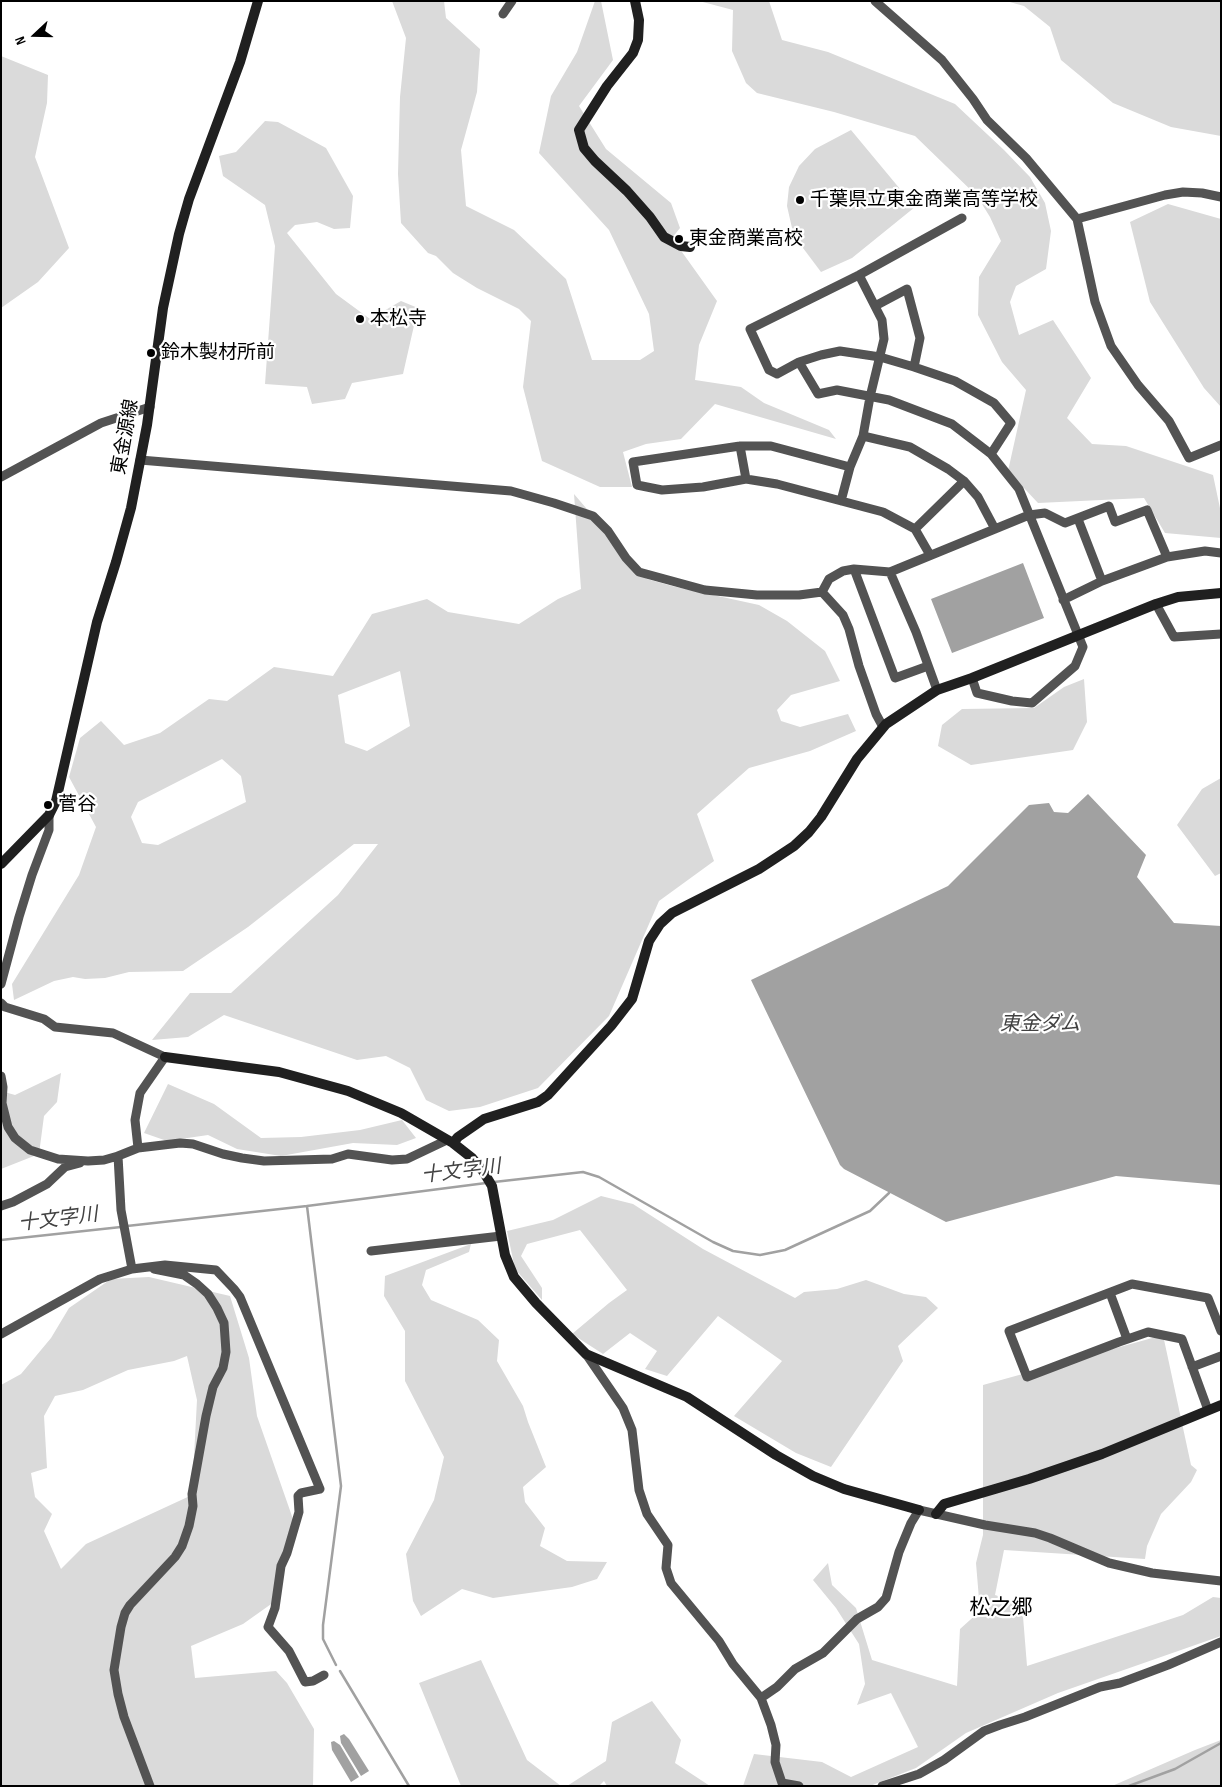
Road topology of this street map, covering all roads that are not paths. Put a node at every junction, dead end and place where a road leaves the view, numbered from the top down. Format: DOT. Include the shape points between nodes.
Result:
graph roads {
  1 [pos="258,1"];
  2 [pos="512,1"];
  3 [pos="635,1"];
  4 [pos="875,1"];
  5 [pos="503,14"];
  6 [pos="1221,197"];
  7 [pos="962,218"];
  8 [pos="1077,219"];
  9 [pos="690,247"];
  10 [pos="859,275"];
  11 [pos="875,306"];
  12 [pos="880,357"];
  13 [pos="800,362"];
  14 [pos="914,367"];
  15 [pos="870,397"];
  16 [pos="150,407"];
  17 [pos="863,436"];
  18 [pos="1221,445"];
  19 [pos="740,446"];
  20 [pos="991,454"];
  21 [pos="140,460"];
  22 [pos="850,467"];
  23 [pos="1,477"];
  24 [pos="746,480"];
  25 [pos="964,481"];
  26 [pos="841,501"];
  27 [pos="1029,515"];
  28 [pos="1078,519"];
  29 [pos="915,529"];
  30 [pos="995,529"];
  31 [pos="1221,552"];
  32 [pos="930,555"];
  33 [pos="1167,557"];
  34 [pos="854,570"];
  35 [pos="890,572"];
  36 [pos="1102,580"];
  37 [pos="822,592"];
  38 [pos="1221,594"];
  39 [pos="1063,600"];
  40 [pos="1156,604"];
  41 [pos="1221,634"];
  42 [pos="1077,635"];
  43 [pos="928,666"];
  44 [pos="972,678"];
  45 [pos="937,690"];
  46 [pos="883,727"];
  47 [pos="49,815"];
  48 [pos="1,864"];
  49 [pos="1,984"];
  50 [pos="1,1003"];
  51 [pos="165,1057"];
  52 [pos="1,1076"];
  53 [pos="450,1141"];
  54 [pos="138,1148"];
  55 [pos="118,1156"];
  56 [pos="88,1161"];
  57 [pos="1,1206"];
  58 [pos="501,1236"];
  59 [pos="371,1252"];
  60 [pos="148,1268"];
  61 [pos="132,1269"];
  62 [pos="1110,1293"];
  63 [pos="1221,1331"];
  64 [pos="1,1334"];
  65 [pos="1127,1339"];
  66 [pos="586,1354"];
  67 [pos="1221,1356"];
  68 [pos="1192,1367"];
  69 [pos="1221,1405"];
  70 [pos="1208,1410"];
  71 [pos="920,1510"];
  72 [pos="936,1514"];
  73 [pos="1221,1581"];
  74 [pos="1221,1642"];
  75 [pos="324,1675"];
  76 [pos="761,1698"];
  77 [pos="782,1784"];
  78 [pos="150,1786"];
  79 [pos="799,1786"];
  80 [pos="882,1786"];
  1 -- 16 [label="street, 東金源線" via="240,62 179,234 163,308"];
  2 -- 5 [label="street"];
  3 -- 9 [label="street" via="639,20 638,40 633,53 579,130 584,148 627,191 664,237"];
  4 -- 8 [label="street" via="942,60 988,120 1026,158"];
  6 -- 8 [label="street" via="1183,192"];
  7 -- 10 [label="street"];
  8 -- 18 [label="street" via="1095,302 1114,352 1169,421 1189,458"];
  10 -- 11 [label="street"];
  10 -- 13 [label="street" via="750,329 769,370 777,374"];
  11 -- 12 [label="street" via="882,320 884,339"];
  11 -- 14 [label="street" via="907,290 920,338"];
  12 -- 13 [label="street" via="840,351"];
  12 -- 14 [label="street"];
  12 -- 15 [label="street"];
  13 -- 15 [label="street" via="818,394 837,390"];
  14 -- 20 [label="street" via="955,381 994,403 1011,422"];
  15 -- 17 [label="street"];
  15 -- 20 [label="street" via="889,400 952,424"];
  16 -- 21 [label="street, 東金源線"];
  16 -- 23 [label="street" via="101,423"];
  17 -- 22 [label="street"];
  17 -- 25 [label="street" via="910,447"];
  19 -- 22 [label="street" via="771,446"];
  19 -- 24 [label="street"];
  19 -- 24 [label="street" via="633,462 638,485 662,490"];
  20 -- 27 [label="street" via="1019,489"];
  21 -- 37 [label="street" via="511,491 593,516 639,572 705,590 757,595"];
  21 -- 47 [label="street, 東金源線" via="56,801"];
  22 -- 26 [label="street"];
  24 -- 26 [label="street" via="777,484"];
  25 -- 29 [label="street"];
  25 -- 30 [label="street" via="978,497"];
  26 -- 29 [label="street" via="884,512"];
  27 -- 28 [label="street" via="1045,513 1065,523"];
  27 -- 30 [label="street"];
  27 -- 39 [label="street"];
  28 -- 33 [label="street" via="1109,506 1116,522 1147,510"];
  28 -- 36 [label="street"];
  29 -- 32 [label="street"];
  30 -- 32 [label="street"];
  31 -- 33 [label="street"];
  32 -- 35 [label="street"];
  33 -- 36 [label="street"];
  34 -- 35 [label="street"];
  34 -- 37 [label="street" via="843,571 829,579"];
  34 -- 43 [label="street" via="895,678"];
  35 -- 43 [label="street"];
  36 -- 39 [label="street"];
  37 -- 46 [label="street" via="843,615"];
  38 -- 40 [label="street" via="1178,597"];
  39 -- 42 [label="street"];
  40 -- 41 [label="street" via="1174,637"];
  40 -- 42 [label="street"];
  42 -- 44 [label="street"];
  42 -- 44 [label="street" via="1083,647 1076,666 1032,703 977,693"];
  43 -- 45 [label="street"];
  44 -- 45 [label="street"];
  45 -- 46 [label="street"];
  46 -- 53 [label="street" via="857,759 809,832 794,846 759,869 672,913 660,924 650,941 628,1006 548,1095 538,1102 484,1119"];
  47 -- 48 [label="street, 東金源線"];
  47 -- 49 [label="street" via="49,830 32,875"];
  50 -- 51 [label="street" via="44,1019 55,1027 113,1033"];
  51 -- 53 [label="street" via="278,1072 348,1091 401,1113"];
  51 -- 54 [label="street" via="140,1094 135,1120"];
  52 -- 56 [label="street" via="4,1115 20,1143 43,1156"];
  53 -- 54 [label="street" via="407,1159 392,1160 348,1154 332,1159 264,1161 193,1144"];
  53 -- 58 [label="street" via="472,1158 492,1186"];
  54 -- 55 [label="street"];
  55 -- 56 [label="street"];
  55 -- 61 [label="street" via="121,1210"];
  56 -- 57 [label="street" via="65,1168 46,1184"];
  58 -- 59 [label="street"];
  58 -- 66 [label="street" via="504,1255 514,1277"];
  60 -- 61 [label="street"];
  60 -- 75 [label="street" via="165,1265 216,1270 240,1298 320,1488 298,1496 299,1512 281,1566 275,1608 268,1627 289,1651 305,1682"];
  60 -- 78 [label="street" via="184,1276 208,1294 224,1323 226,1352 206,1416 192,1494 193,1506 182,1546 130,1605 124,1613 121,1627 114,1670 118,1694"];
  61 -- 64 [label="street" via="100,1279"];
  62 -- 63 [label="street" via="1132,1284 1208,1298"];
  62 -- 65 [label="street"];
  62 -- 65 [label="street" via="1010,1331 1027,1377"];
  65 -- 68 [label="street" via="1148,1332 1182,1339"];
  66 -- 71 [label="street" via="688,1397 813,1476 844,1489"];
  66 -- 76 [label="street" via="623,1408 632,1430 639,1490 647,1514 668,1545 666,1568 671,1583"];
  67 -- 68 [label="street"];
  68 -- 70 [label="street"];
  69 -- 70 [label="street"];
  70 -- 72 [label="street" via="1102,1454 944,1504"];
  71 -- 72 [label="street"];
  71 -- 76 [label="street" via="899,1552 886,1598 857,1619 823,1653 795,1669"];
  72 -- 73 [label="street" via="1035,1533 1109,1563 1152,1573"];
  74 -- 80 [label="street" via="1160,1668 984,1731 944,1760 918,1774"];
  76 -- 77 [label="street" via="776,1745 775,1762"];
  77 -- 79 [label="street"];
}
